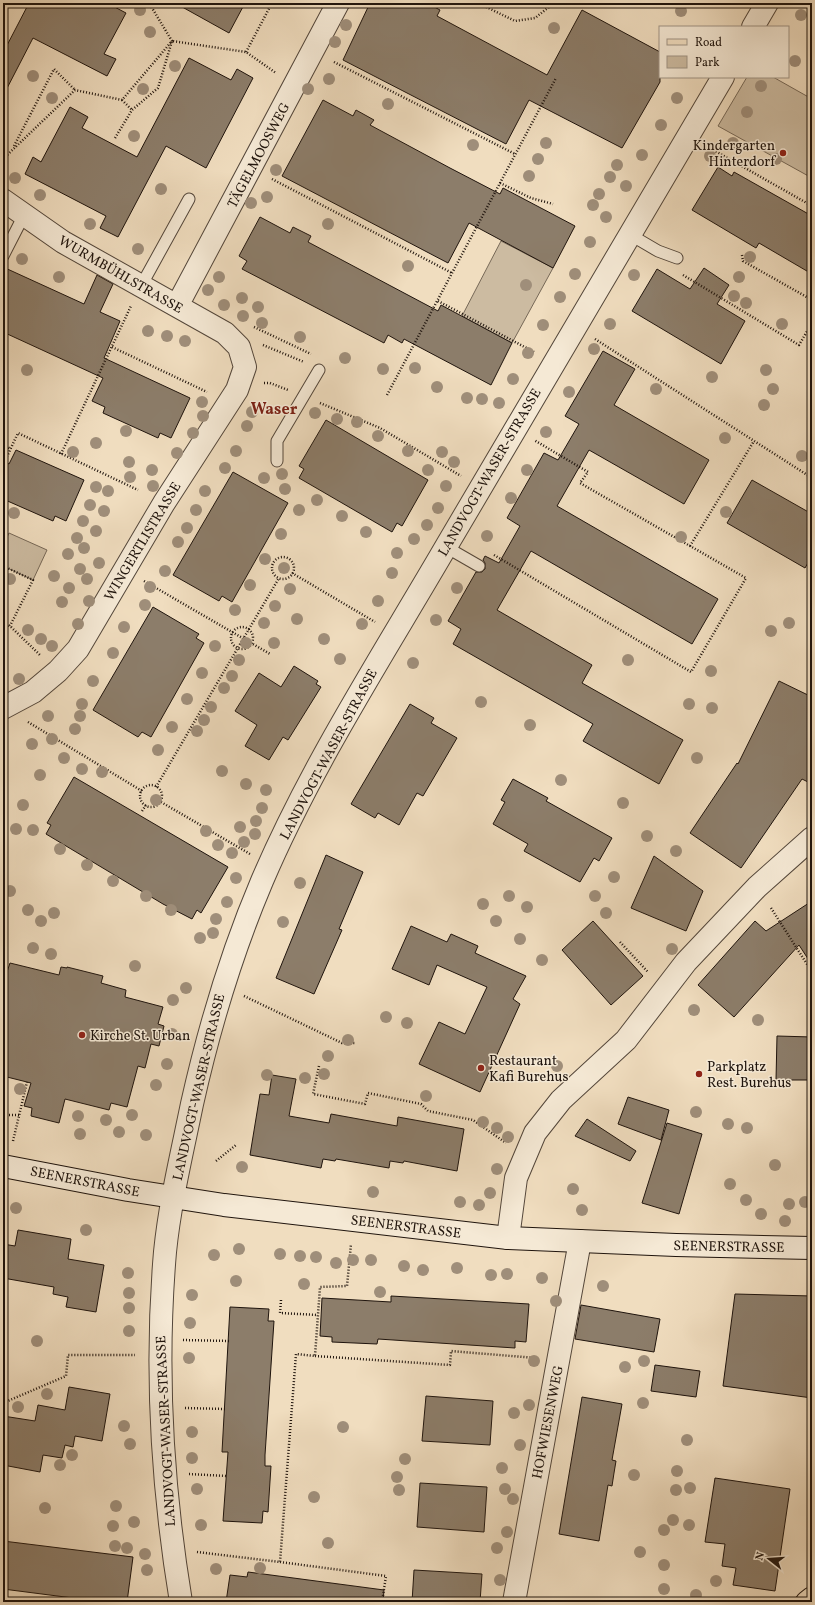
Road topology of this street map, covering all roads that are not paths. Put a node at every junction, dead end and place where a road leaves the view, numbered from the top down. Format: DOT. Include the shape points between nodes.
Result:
graph roads {
  1 [pos="338,3"];
  2 [pos="767,3"];
  3 [pos="754,26"];
  4 [pos="722,78"];
  5 [pos="190,199"];
  6 [pos="3,200"];
  7 [pos="24,215"];
  8 [pos="629,234"];
  9 [pos="3,256"];
  10 [pos="677,258"];
  11 [pos="141,286"];
  12 [pos="177,306"];
  13 [pos="239,347"];
  14 [pos="319,370"];
  15 [pos="277,461"];
  16 [pos="446,547"];
  17 [pos="479,566"];
  18 [pos="3,708"];
  19 [pos="812,838"];
  20 [pos="3,1166"];
  21 [pos="173,1197"];
  22 [pos="508,1238"];
  23 [pos="580,1241"];
  24 [pos="812,1248"];
  25 [pos="812,1598"];
  26 [pos="181,1602"];
  27 [pos="514,1602"];
  28 [pos="806,1602"];
  1 -- 12 [label="street, TÄGELMOOSWEG"];
  2 -- 3 [label="street"];
  4 -- 8 [label="street, LANDVOGT-WASER-STRASSE"];
  5 -- 11 [label="lane"];
  6 -- 7 [label="street, WURMBÜHLSTRASSE"];
  7 -- 9 [label="lane"];
  7 -- 11 [label="street, WURMBÜHLSTRASSE" via="63,242"];
  8 -- 10 [label="lane" via="658,251"];
  8 -- 16 [label="street, LANDVOGT-WASER-STRASSE"];
  11 -- 12 [label="street, WURMBÜHLSTRASSE"];
  12 -- 13 [label="street, WURMBÜHLSTRASSE" via="225,333"];
  13 -- 18 [label="street, WINGERTLISTRASSE" via="245,366 237,390 164,503 78,649 58,672 33,692"];
  14 -- 15 [label="lane" via="277,441"];
  16 -- 17 [label="lane"];
  16 -- 21 [label="street, LANDVOGT-WASER-STRASSE" via="301,798 261,882 216,1007"];
  19 -- 22 [label="street" via="757,887 686,962 626,1040 561,1100 535,1133 516,1178"];
  20 -- 21 [label="street, SEENERSTRASSE"];
  21 -- 22 [label="street, SEENERSTRASSE"];
  21 -- 26 [label="street, LANDVOGT-WASER-STRASSE" via="164,1266 160,1344 171,1542"];
  22 -- 23 [label="street, SEENERSTRASSE"];
  23 -- 24 [label="street, SEENERSTRASSE"];
  23 -- 27 [label="street, HOFWIESENWEG"];
  25 -- 28 [label="main road"];
}
